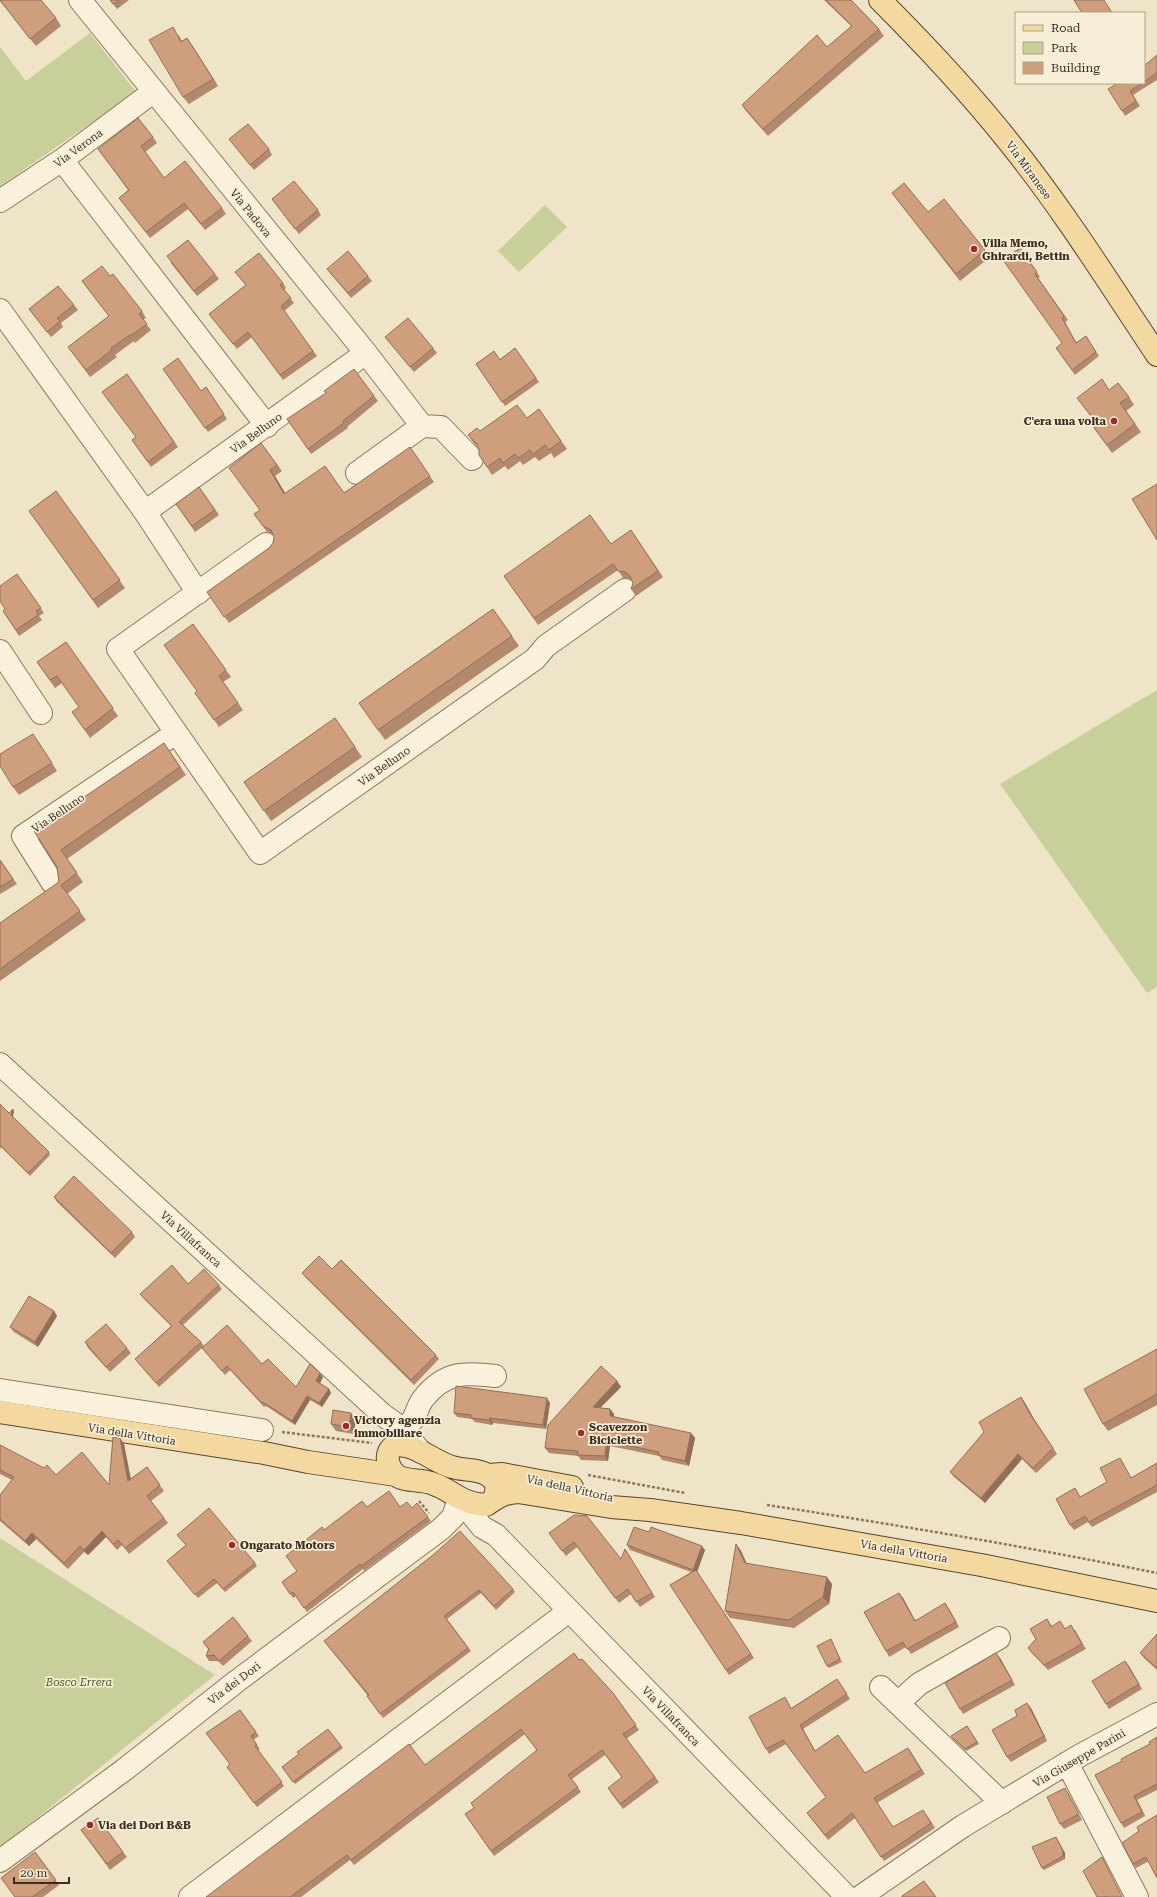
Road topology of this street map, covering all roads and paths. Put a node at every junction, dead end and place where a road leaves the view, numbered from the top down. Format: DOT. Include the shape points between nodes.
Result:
graph roads {
  1 [pos="80,0"];
  2 [pos="882,0"];
  3 [pos="153,92"];
  4 [pos="62,160"];
  5 [pos="0,201"];
  6 [pos="0,310"];
  7 [pos="366,354"];
  8 [pos="1157,355"];
  9 [pos="266,426"];
  10 [pos="422,426"];
  11 [pos="472,459"];
  12 [pos="357,473"];
  13 [pos="145,512"];
  14 [pos="266,544"];
  15 [pos="625,590"];
  16 [pos="198,593"];
  17 [pos="0,651"];
  18 [pos="41,713"];
  19 [pos="176,733"];
  20 [pos="52,882"];
  21 [pos="0,1064"];
  22 [pos="495,1376"];
  23 [pos="0,1390"];
  24 [pos="0,1412"];
  25 [pos="383,1415"];
  26 [pos="262,1430"];
  27 [pos="403,1431"];
  28 [pos="389,1451"];
  29 [pos="421,1452"];
  30 [pos="264,1453"];
  31 [pos="396,1475"];
  32 [pos="489,1475"];
  33 [pos="684,1493"];
  34 [pos="692,1494"];
  35 [pos="459,1499"];
  36 [pos="493,1500"];
  37 [pos="762,1505"];
  38 [pos="650,1510"];
  39 [pos="496,1535"];
  40 [pos="1157,1574"];
  41 [pos="1157,1601"];
  42 [pos="569,1611"];
  43 [pos="999,1638"];
  44 [pos="881,1687"];
  45 [pos="898,1703"];
  46 [pos="1157,1714"];
  47 [pos="1067,1763"];
  48 [pos="1002,1803"];
  49 [pos="0,1861"];
  50 [pos="190,1897"];
  51 [pos="847,1897"];
  52 [pos="860,1897"];
  53 [pos="1136,1897"];
  1 -- 3 [label="street, Via Padova"];
  2 -- 8 [label="main road, Via Miranese" via="947,69 1009,142"];
  3 -- 4 [label="street, Via Verona"];
  3 -- 7 [label="street, Via Padova"];
  4 -- 5 [label="street, Via Verona"];
  4 -- 9 [label="street"];
  6 -- 13 [label="street"];
  7 -- 9 [label="street, Via Belluno"];
  7 -- 10 [label="street, Via Padova"];
  9 -- 13 [label="street, Via Belluno"];
  10 -- 11 [label="street" via="441,427"];
  10 -- 12 [label="street"];
  13 -- 16 [label="street"];
  14 -- 16 [label="street"];
  15 -- 19 [label="street, Via Belluno" via="546,646 536,659 260,853"];
  16 -- 19 [label="street, Via Belluno" via="118,649"];
  17 -- 18 [label="street"];
  19 -- 20 [label="street, Via Belluno" via="23,836"];
  21 -- 25 [label="street, Via Villafranca"];
  22 -- 27 [label="street" via="468,1373 452,1376 437,1383 422,1400 413,1420"];
  23 -- 26 [label="street"];
  24 -- 30 [label="main road, Via della Vittoria"];
  25 -- 27 [label="street, Via Villafranca"];
  25 -- 28 [label="street, Via Villafranca" via="390,1437"];
  27 -- 29 [label="street, Via Villafranca"];
  28 -- 29 [label="main road, Via della Vittoria" via="397,1445 404,1445"];
  28 -- 30 [label="main road, Via della Vittoria" via="367,1457 327,1453"];
  28 -- 31 [label="main road" via="388,1465"];
  29 -- 32 [label="main road, Via della Vittoria" via="442,1464"];
  30 -- 31 [label="main road, Via della Vittoria"];
  31 -- 35 [label="main road, Via della Vittoria" via="432,1483"];
  32 -- 36 [label="main road" via="497,1486"];
  32 -- 38 [label="main road, Via della Vittoria" via="502,1474 540,1480 606,1495"];
  33 -- 34 [label="path"];
  35 -- 36 [label="main road, Via della Vittoria" via="477,1505 486,1505"];
  35 -- 39 [label="street, Via Villafranca" via="482,1527"];
  35 -- 49 [label="street, Via dei Dori" via="453,1517 441,1529 237,1680 124,1770"];
  36 -- 38 [label="main road, Via della Vittoria" via="518,1492 611,1507"];
  36 -- 39 [label="street" via="492,1515"];
  37 -- 40 [label="path" via="1083,1558"];
  38 -- 41 [label="main road, Via della Vittoria" via="741,1523 981,1565"];
  39 -- 42 [label="street, Via Villafranca"];
  42 -- 50 [label="street"];
  42 -- 51 [label="street, Via Villafranca"];
  43 -- 45 [label="street" via="919,1684"];
  44 -- 45 [label="street"];
  45 -- 48 [label="street"];
  46 -- 47 [label="street, Via Giuseppe Parini"];
  47 -- 48 [label="street, Via Giuseppe Parini"];
  47 -- 53 [label="street"];
  48 -- 52 [label="street, Via Giuseppe Parini" via="963,1826"];
}
